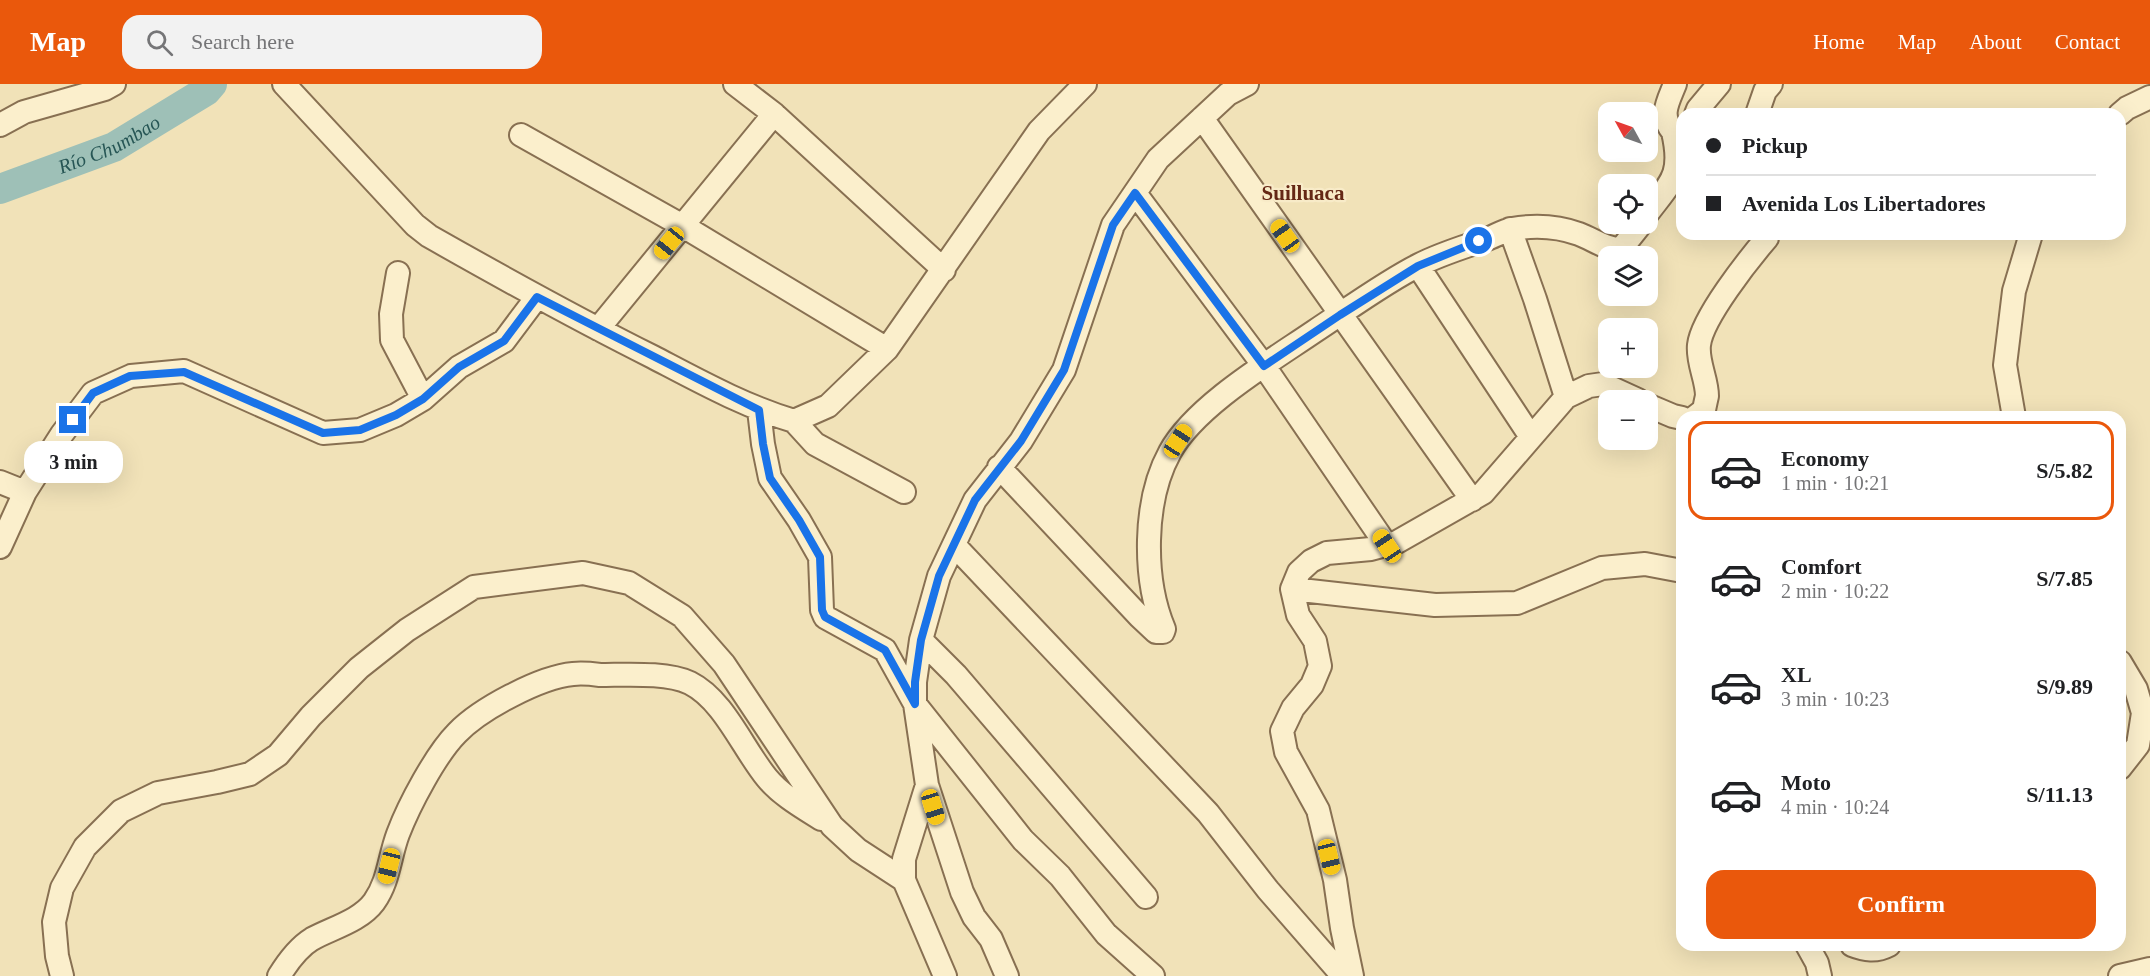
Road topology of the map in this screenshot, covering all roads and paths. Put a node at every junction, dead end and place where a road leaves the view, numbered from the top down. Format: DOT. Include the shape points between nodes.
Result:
graph roads {
  1 [pos="114,84"];
  2 [pos="284,84"];
  3 [pos="735,84"];
  4 [pos="1085,84"];
  5 [pos="1247,84"];
  6 [pos="1675,84"];
  7 [pos="1719,84"];
  8 [pos="1771,84"];
  9 [pos="2150,97"];
  10 [pos="1699,108"];
  11 [pos="1759,108"];
  12 [pos="2126,109"];
  13 [pos="774,114"];
  14 [pos="1202,118"];
  15 [pos="0,125"];
  16 [pos="521,135"];
  17 [pos="1676,140"];
  18 [pos="1676,158"];
  19 [pos="1135,193"];
  20 [pos="1658,200"];
  21 [pos="683,226"];
  22 [pos="1510,229"];
  23 [pos="1633,234"];
  24 [pos="1762,240"];
  25 [pos="2029,240"];
  26 [pos="1418,266"];
  27 [pos="944,270"];
  28 [pos="398,273"];
  29 [pos="537,297"];
  30 [pos="1340,315"];
  31 [pos="598,329"];
  32 [pos="887,349"];
  33 [pos="1264,366"];
  34 [pos="1616,390"];
  35 [pos="1566,397"];
  36 [pos="423,399"];
  37 [pos="1658,409"];
  38 [pos="759,410"];
  39 [pos="1703,411"];
  40 [pos="2013,411"];
  41 [pos="1676,416"];
  42 [pos="794,422"];
  43 [pos="1531,437"];
  44 [pos="999,467"];
  45 [pos="0,482"];
  46 [pos="24,492"];
  47 [pos="904,492"];
  48 [pos="1472,500"];
  49 [pos="954,545"];
  50 [pos="1387,546"];
  51 [pos="0,547"];
  52 [pos="1676,570"];
  53 [pos="1292,589"];
  54 [pos="921,640"];
  55 [pos="2126,672"];
  56 [pos="915,704"];
  57 [pos="2126,760"];
  58 [pos="927,785"];
  59 [pos="832,826"];
  60 [pos="904,880"];
  61 [pos="1146,897"];
  62 [pos="1810,951"];
  63 [pos="2150,969"];
  64 [pos="62,976"];
  65 [pos="279,976"];
  66 [pos="945,976"];
  67 [pos="1007,976"];
  68 [pos="1153,976"];
  69 [pos="1343,976"];
  70 [pos="1352,976"];
  71 [pos="1820,976"];
  72 [pos="2120,976"];
  1 -- 15 [label="street" via="24,112"];
  2 -- 29 [label="street" via="422,231"];
  3 -- 13 [label="street"];
  4 -- 27 [label="street" via="1039,131"];
  5 -- 14 [label="street" via="1228,94"];
  6 -- 17 [label="street" via="1664,113"];
  7 -- 10 [label="street"];
  8 -- 11 [label="street"];
  9 -- 12 [label="street"];
  13 -- 21 [label="street"];
  13 -- 27 [label="street"];
  14 -- 19 [label="street" via="1158,159"];
  14 -- 30 [label="street"];
  16 -- 21 [label="street"];
  18 -- 20 [label="street" via="1673,180"];
  19 -- 33 [label="street"];
  19 -- 44 [label="street" via="1113,225 1064,370 1021,441"];
  21 -- 31 [label="street"];
  21 -- 32 [label="street"];
  22 -- 23 [label="street" via="1549,226 1579,234 1612,250 1621,249"];
  22 -- 26 [label="street"];
  22 -- 35 [label="street"];
  24 -- 39 [label="street" via="1706,324 1699,344 1707,394"];
  25 -- 40 [label="street" via="2014,291 2005,365"];
  26 -- 30 [label="street"];
  26 -- 43 [label="street"];
  27 -- 32 [label="street"];
  28 -- 36 [label="street" via="391,314 392,339"];
  29 -- 31 [label="street"];
  29 -- 36 [label="street" via="504,341 459,367"];
  30 -- 33 [label="street"];
  30 -- 48 [label="street"];
  31 -- 38 [label="street"];
  32 -- 42 [label="street" via="828,406"];
  33 -- 44 [label="street" via="1185,429 1156,484 1149,558 1163,632 1156,632 1140,617"];
  33 -- 50 [label="street"];
  34 -- 35 [label="street" via="1603,384"];
  35 -- 43 [label="street"];
  36 -- 46 [label="street" via="360,430 323,433 184,372 130,376 93,393"];
  37 -- 41 [label="street"];
  38 -- 42 [label="street"];
  38 -- 56 [label="street" via="770,478 820,557 825,617 885,650"];
  42 -- 47 [label="street" via="815,444"];
  43 -- 48 [label="street" via="1483,493"];
  44 -- 49 [label="street" via="975,500"];
  45 -- 46 [label="street"];
  46 -- 51 [label="street"];
  48 -- 50 [label="street"];
  49 -- 54 [label="street" via="939,576"];
  49 -- 69 [label="street" via="1208,813"];
  50 -- 53 [label="street" via="1327,553 1299,572"];
  52 -- 53 [label="street" via="1645,564 1602,568 1517,603 1435,605"];
  53 -- 70 [label="street" via="1298,615 1314,641 1320,666 1282,731 1286,752 1318,810"];
  54 -- 56 [label="street"];
  54 -- 61 [label="street" via="956,675"];
  55 -- 57 [label="street" via="2136,688 2143,713 2138,745"];
  56 -- 58 [label="street"];
  56 -- 68 [label="street" via="1023,840 1060,876 1106,934"];
  58 -- 60 [label="street" via="904,859"];
  58 -- 67 [label="street" via="962,892 991,939"];
  59 -- 60 [label="street" via="858,850"];
  59 -- 64 [label="street" via="724,664 682,616 629,584 583,573 474,587 359,668 278,755 250,774 158,793 121,811 85,847 62,888 54,922"];
  59 -- 65 [label="street" via="768,780 718,706 689,682 572,674 529,687 482,712 457,733 429,772 398,834 383,889 370,906 310,940 286,963"];
  60 -- 66 [label="street"];
  62 -- 71 [label="street"];
  63 -- 72 [label="street"];
}
